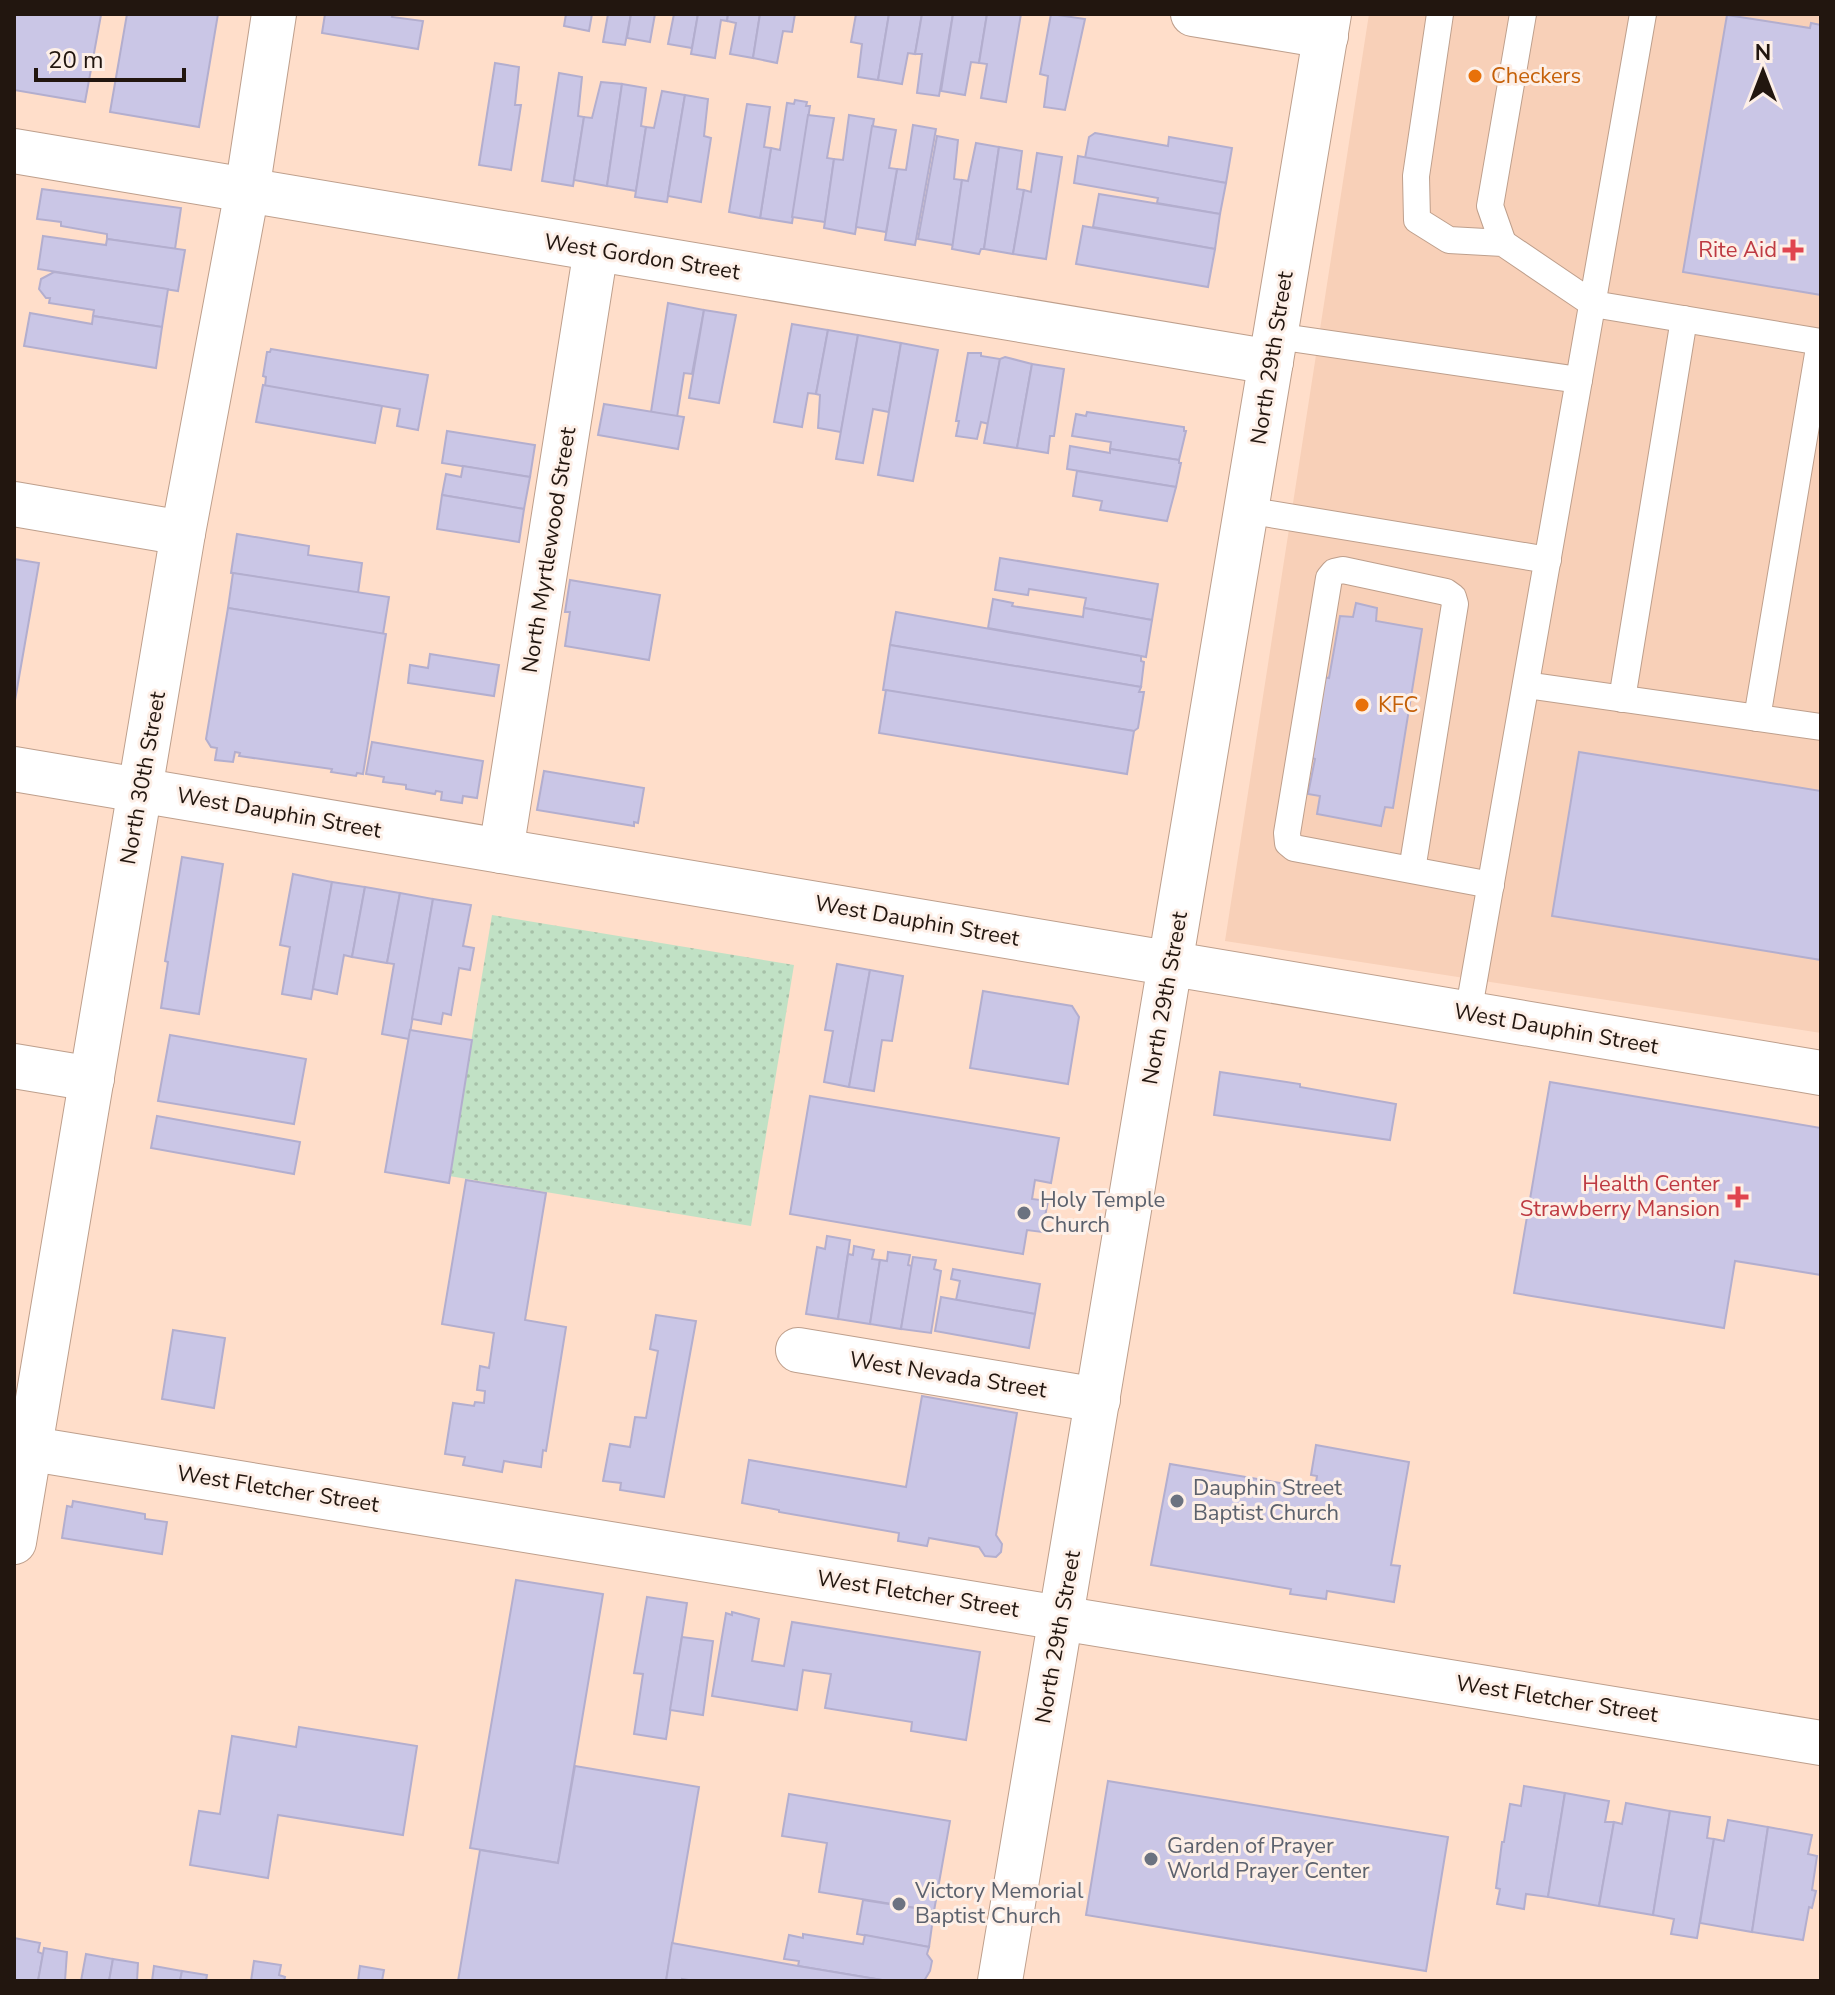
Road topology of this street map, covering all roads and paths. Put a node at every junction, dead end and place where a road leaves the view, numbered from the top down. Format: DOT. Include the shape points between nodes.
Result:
graph roads {
  1 [pos="274,14"];
  2 [pos="1193,14"];
  3 [pos="1440,14"];
  4 [pos="1523,14"];
  5 [pos="1643,14"];
  6 [pos="1327,25"];
  7 [pos="14,151"];
  8 [pos="247,191"];
  9 [pos="1503,243"];
  10 [pos="596,249"];
  11 [pos="1593,304"];
  12 [pos="1684,319"];
  13 [pos="1820,342"];
  14 [pos="1273,349"];
  15 [pos="1579,380"];
  16 [pos="14,504"];
  17 [pos="1246,510"];
  18 [pos="183,533"];
  19 [pos="1548,560"];
  20 [pos="1526,685"];
  21 [pos="1622,699"];
  22 [pos="1757,718"];
  23 [pos="1821,727"];
  24 [pos="14,769"];
  25 [pos="141,790"];
  26 [pos="501,851"];
  27 [pos="1412,870"];
  28 [pos="1491,885"];
  29 [pos="1170,964"];
  30 [pos="1468,1014"];
  31 [pos="14,1066"];
  32 [pos="1821,1073"];
  33 [pos="92,1079"];
  34 [pos="798,1350"];
  35 [pos="1098,1400"];
  36 [pos="22,1447"];
  37 [pos="14,1542"];
  38 [pos="1061,1617"];
  39 [pos="1821,1743"];
  40 [pos="1000,1981"];
  1 -- 8 [label="street, North 30th Street"];
  2 -- 6 [label="street"];
  3 -- 9 [label="lane" via="1416,176 1417,220 1449,240"];
  4 -- 9 [label="lane" via="1490,206"];
  5 -- 11 [label="lane"];
  6 -- 14 [label="street, North 29th Street"];
  7 -- 8 [label="street, West Gordon Street"];
  8 -- 10 [label="street, West Gordon Street"];
  8 -- 18 [label="street, North 30th Street"];
  9 -- 11 [label="lane"];
  10 -- 14 [label="street, West Gordon Street"];
  10 -- 26 [label="street, North Myrtlewood Street"];
  11 -- 12 [label="lane"];
  11 -- 15 [label="lane"];
  12 -- 13 [label="lane"];
  12 -- 21 [label="lane"];
  13 -- 22 [label="lane"];
  14 -- 15 [label="lane"];
  14 -- 17 [label="street, North 29th Street"];
  15 -- 19 [label="lane"];
  16 -- 18 [label="street"];
  17 -- 19 [label="lane"];
  17 -- 29 [label="street, North 29th Street"];
  18 -- 25 [label="street, North 30th Street"];
  19 -- 20 [label="lane"];
  20 -- 21 [label="lane"];
  20 -- 28 [label="lane"];
  21 -- 22 [label="lane"];
  22 -- 23 [label="lane"];
  24 -- 25 [label="street, West Dauphin Street"];
  25 -- 26 [label="street, West Dauphin Street"];
  25 -- 33 [label="street, North 30th Street"];
  26 -- 29 [label="street, West Dauphin Street"];
  27 -- 27 [label="lane" via="1455,604 1446,592 1334,572 1288,843"];
  27 -- 28 [label="lane"];
  28 -- 30 [label="lane"];
  29 -- 30 [label="street, West Dauphin Street"];
  29 -- 35 [label="street, North 29th Street"];
  30 -- 32 [label="street, West Dauphin Street"];
  31 -- 33 [label="street"];
  33 -- 36 [label="street, North 30th Street"];
  34 -- 35 [label="street, West Nevada Street"];
  35 -- 38 [label="street, North 29th Street"];
  36 -- 37 [label="street, North 30th Street"];
  36 -- 38 [label="street, West Fletcher Street"];
  38 -- 39 [label="street, West Fletcher Street"];
  38 -- 40 [label="street, North 29th Street"];
}
